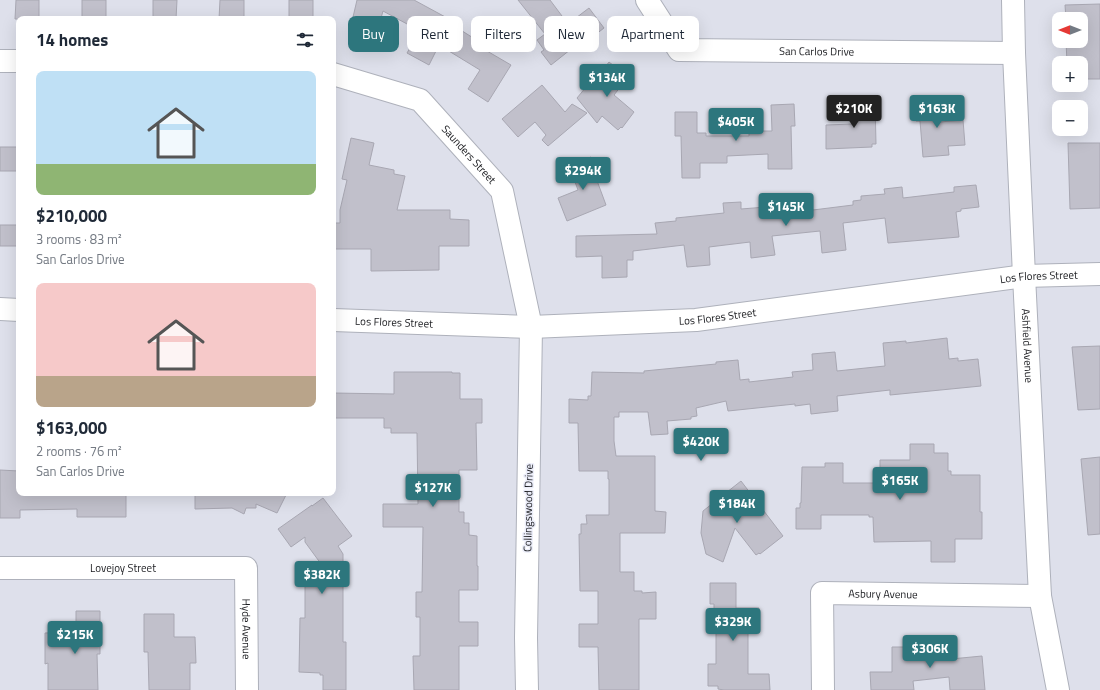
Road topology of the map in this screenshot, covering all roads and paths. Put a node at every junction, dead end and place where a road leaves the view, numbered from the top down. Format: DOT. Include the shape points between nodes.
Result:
graph roads {
  1 [pos="647,0"];
  2 [pos="1013,0"];
  3 [pos="1014,53"];
  4 [pos="0,61"];
  5 [pos="16,61"];
  6 [pos="336,75"];
  7 [pos="1100,274"];
  8 [pos="1024,276"];
  9 [pos="0,309"];
  10 [pos="16,310"];
  11 [pos="336,320"];
  12 [pos="531,327"];
  13 [pos="0,568"];
  14 [pos="246,568"];
  15 [pos="1040,596"];
  16 [pos="247,690"];
  17 [pos="527,690"];
  18 [pos="823,690"];
  19 [pos="1058,690"];
  1 -- 3 [label="street, San Carlos Drive" via="680,50"];
  2 -- 3 [label="street, Ashfield Avenue"];
  3 -- 8 [label="street, Ashfield Avenue"];
  4 -- 5 [label="street"];
  6 -- 12 [label="street, Saunders Street" via="420,100 502,191"];
  7 -- 8 [label="street, Los Flores Street"];
  8 -- 12 [label="street, Los Flores Street" via="696,320"];
  8 -- 15 [label="street, Ashfield Avenue"];
  9 -- 10 [label="street"];
  11 -- 12 [label="street, Los Flores Street"];
  12 -- 17 [label="street, Collingswood Drive"];
  13 -- 14 [label="street, Lovejoy Street"];
  14 -- 16 [label="street, Hyde Avenue"];
  15 -- 18 [label="street, Asbury Avenue" via="822,593"];
  15 -- 19 [label="street, Ashfield Avenue"];
}
